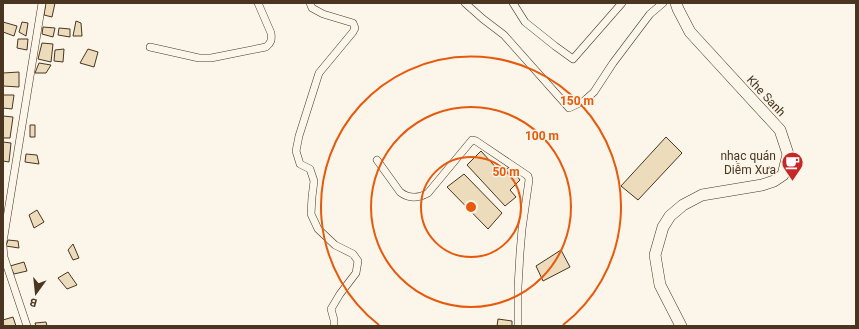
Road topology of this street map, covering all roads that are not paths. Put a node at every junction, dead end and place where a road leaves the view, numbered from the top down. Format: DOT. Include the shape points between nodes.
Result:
graph roads {
  1 [pos="42,3"];
  2 [pos="258,3"];
  3 [pos="310,3"];
  4 [pos="465,3"];
  5 [pos="513,3"];
  6 [pos="622,3"];
  7 [pos="663,3"];
  8 [pos="676,3"];
  9 [pos="150,47"];
  10 [pos="377,160"];
  11 [pos="3,242"];
  12 [pos="3,246"];
  13 [pos="27,326"];
  14 [pos="334,326"];
  15 [pos="518,326"];
  16 [pos="681,326"];
  1 -- 11 [label="street"];
  2 -- 9 [label="street" via="272,38 266,47 211,58 199,58"];
  3 -- 14 [label="street" via="312,8 323,14 353,23 355,28 319,73 296,151 300,164 310,169 314,181 311,214 318,229 335,245 353,254 358,261 356,273 332,310"];
  4 -- 7 [label="street" via="504,35 569,108 584,101 594,92 650,14"];
  5 -- 6 [label="street" via="525,22 573,59"];
  8 -- 16 [label="highway, Khe Sanh" via="690,32 780,130 788,154 783,174 774,181 702,195 683,205 670,216 663,227 655,255 660,284"];
  10 -- 15 [label="street" via="400,192 406,196 416,197 428,193 472,140 528,176 518,287"];
  12 -- 13 [label="street" via="4,257"];
}
